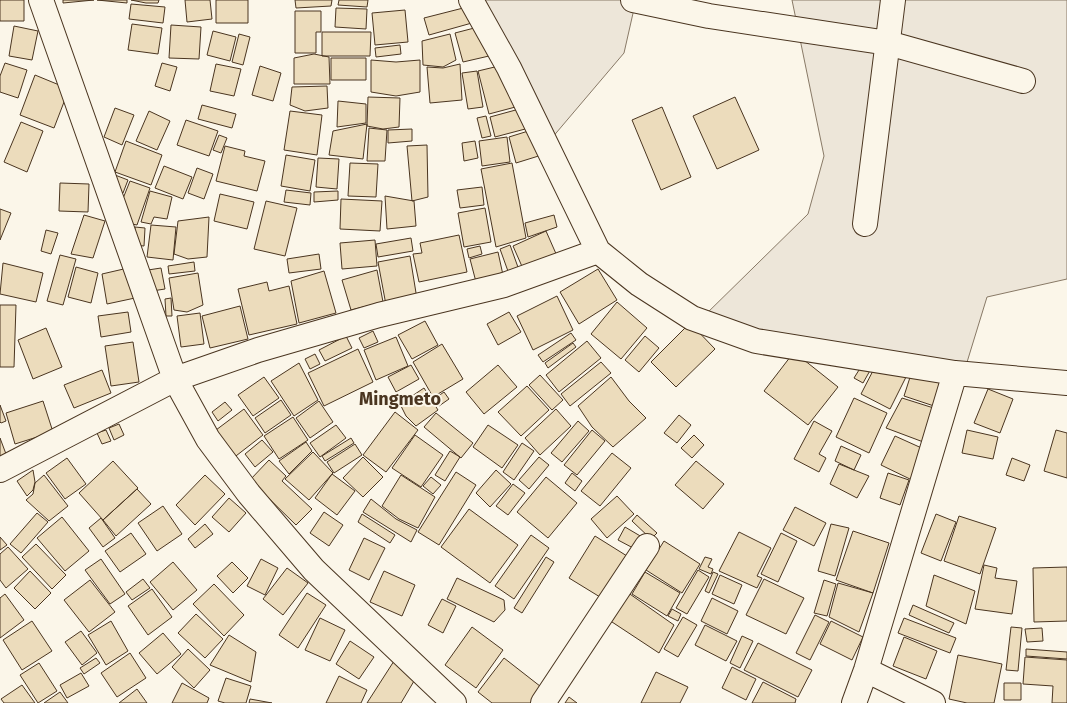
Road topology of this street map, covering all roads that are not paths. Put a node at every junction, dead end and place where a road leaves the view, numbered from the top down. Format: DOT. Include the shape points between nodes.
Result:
graph roads {
  1 [pos="41,0"];
  2 [pos="471,0"];
  3 [pos="633,0"];
  4 [pos="892,0"];
  5 [pos="888,43"];
  6 [pos="1023,81"];
  7 [pos="865,224"];
  8 [pos="598,251"];
  9 [pos="955,373"];
  10 [pos="174,379"];
  11 [pos="1067,383"];
  12 [pos="0,470"];
  13 [pos="647,546"];
  14 [pos="866,670"];
  15 [pos="454,703"];
  16 [pos="543,703"];
  17 [pos="854,703"];
  18 [pos="932,703"];
  1 -- 10 [label="street"];
  2 -- 8 [label="street" via="509,68"];
  3 -- 5 [label="street" via="709,16"];
  4 -- 5 [label="street"];
  5 -- 6 [label="street"];
  5 -- 7 [label="street"];
  8 -- 9 [label="street" via="639,284 692,318 756,341"];
  8 -- 10 [label="street" via="504,285 379,315 258,350"];
  9 -- 11 [label="street"];
  9 -- 14 [label="street"];
  10 -- 12 [label="street"];
  10 -- 15 [label="street" via="208,439 307,563"];
  13 -- 16 [label="street"];
  14 -- 17 [label="street"];
  14 -- 18 [label="street"];
}
